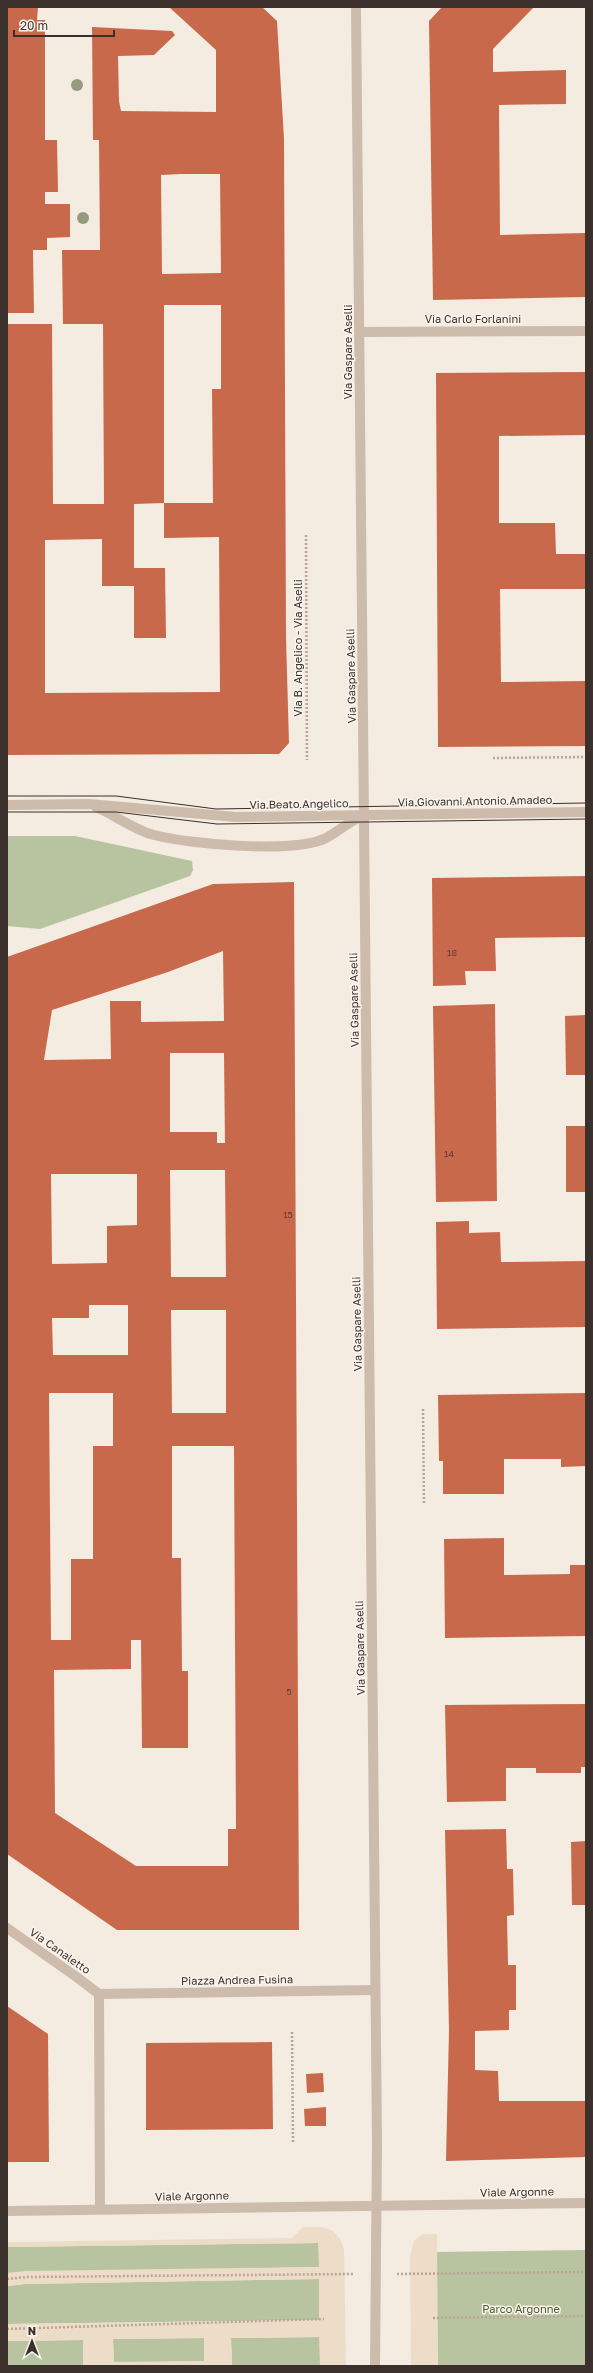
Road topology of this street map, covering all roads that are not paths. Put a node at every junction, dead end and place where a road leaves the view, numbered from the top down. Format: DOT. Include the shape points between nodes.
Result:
graph roads {
  1 [pos="357,8"];
  2 [pos="586,331"];
  3 [pos="360,332"];
  4 [pos="89,804"];
  5 [pos="7,805"];
  6 [pos="586,812"];
  7 [pos="364,815"];
  8 [pos="7,1928"];
  9 [pos="375,1990"];
  10 [pos="99,1994"];
  11 [pos="586,2203"];
  12 [pos="377,2206"];
  13 [pos="100,2210"];
  14 [pos="7,2211"];
  15 [pos="375,2366"];
  1 -- 3 [label="street, Via Gaspare Aselli"];
  2 -- 3 [label="street, Via Carlo Forlanini"];
  3 -- 7 [label="street, Via Gaspare Aselli"];
  4 -- 5 [label="street, Via Beato Angelico"];
  4 -- 7 [label="street, Via Beato Angelico" via="236,817"];
  4 -- 7 [label="street, Via Beato Angelico" via="152,835 228,845 277,846 308,843 326,838 347,822"];
  6 -- 7 [label="street, Via Giovanni Antonio Amadeo"];
  7 -- 9 [label="street, Via Gaspare Aselli"];
  8 -- 10 [label="street, Via Canaletto"];
  9 -- 10 [label="street, Piazza Andrea Fusina"];
  9 -- 12 [label="street"];
  10 -- 13 [label="street"];
  11 -- 12 [label="street, Viale Argonne"];
  12 -- 13 [label="street, Viale Argonne"];
  12 -- 15 [label="street"];
  13 -- 14 [label="street, Viale Argonne"];
}
